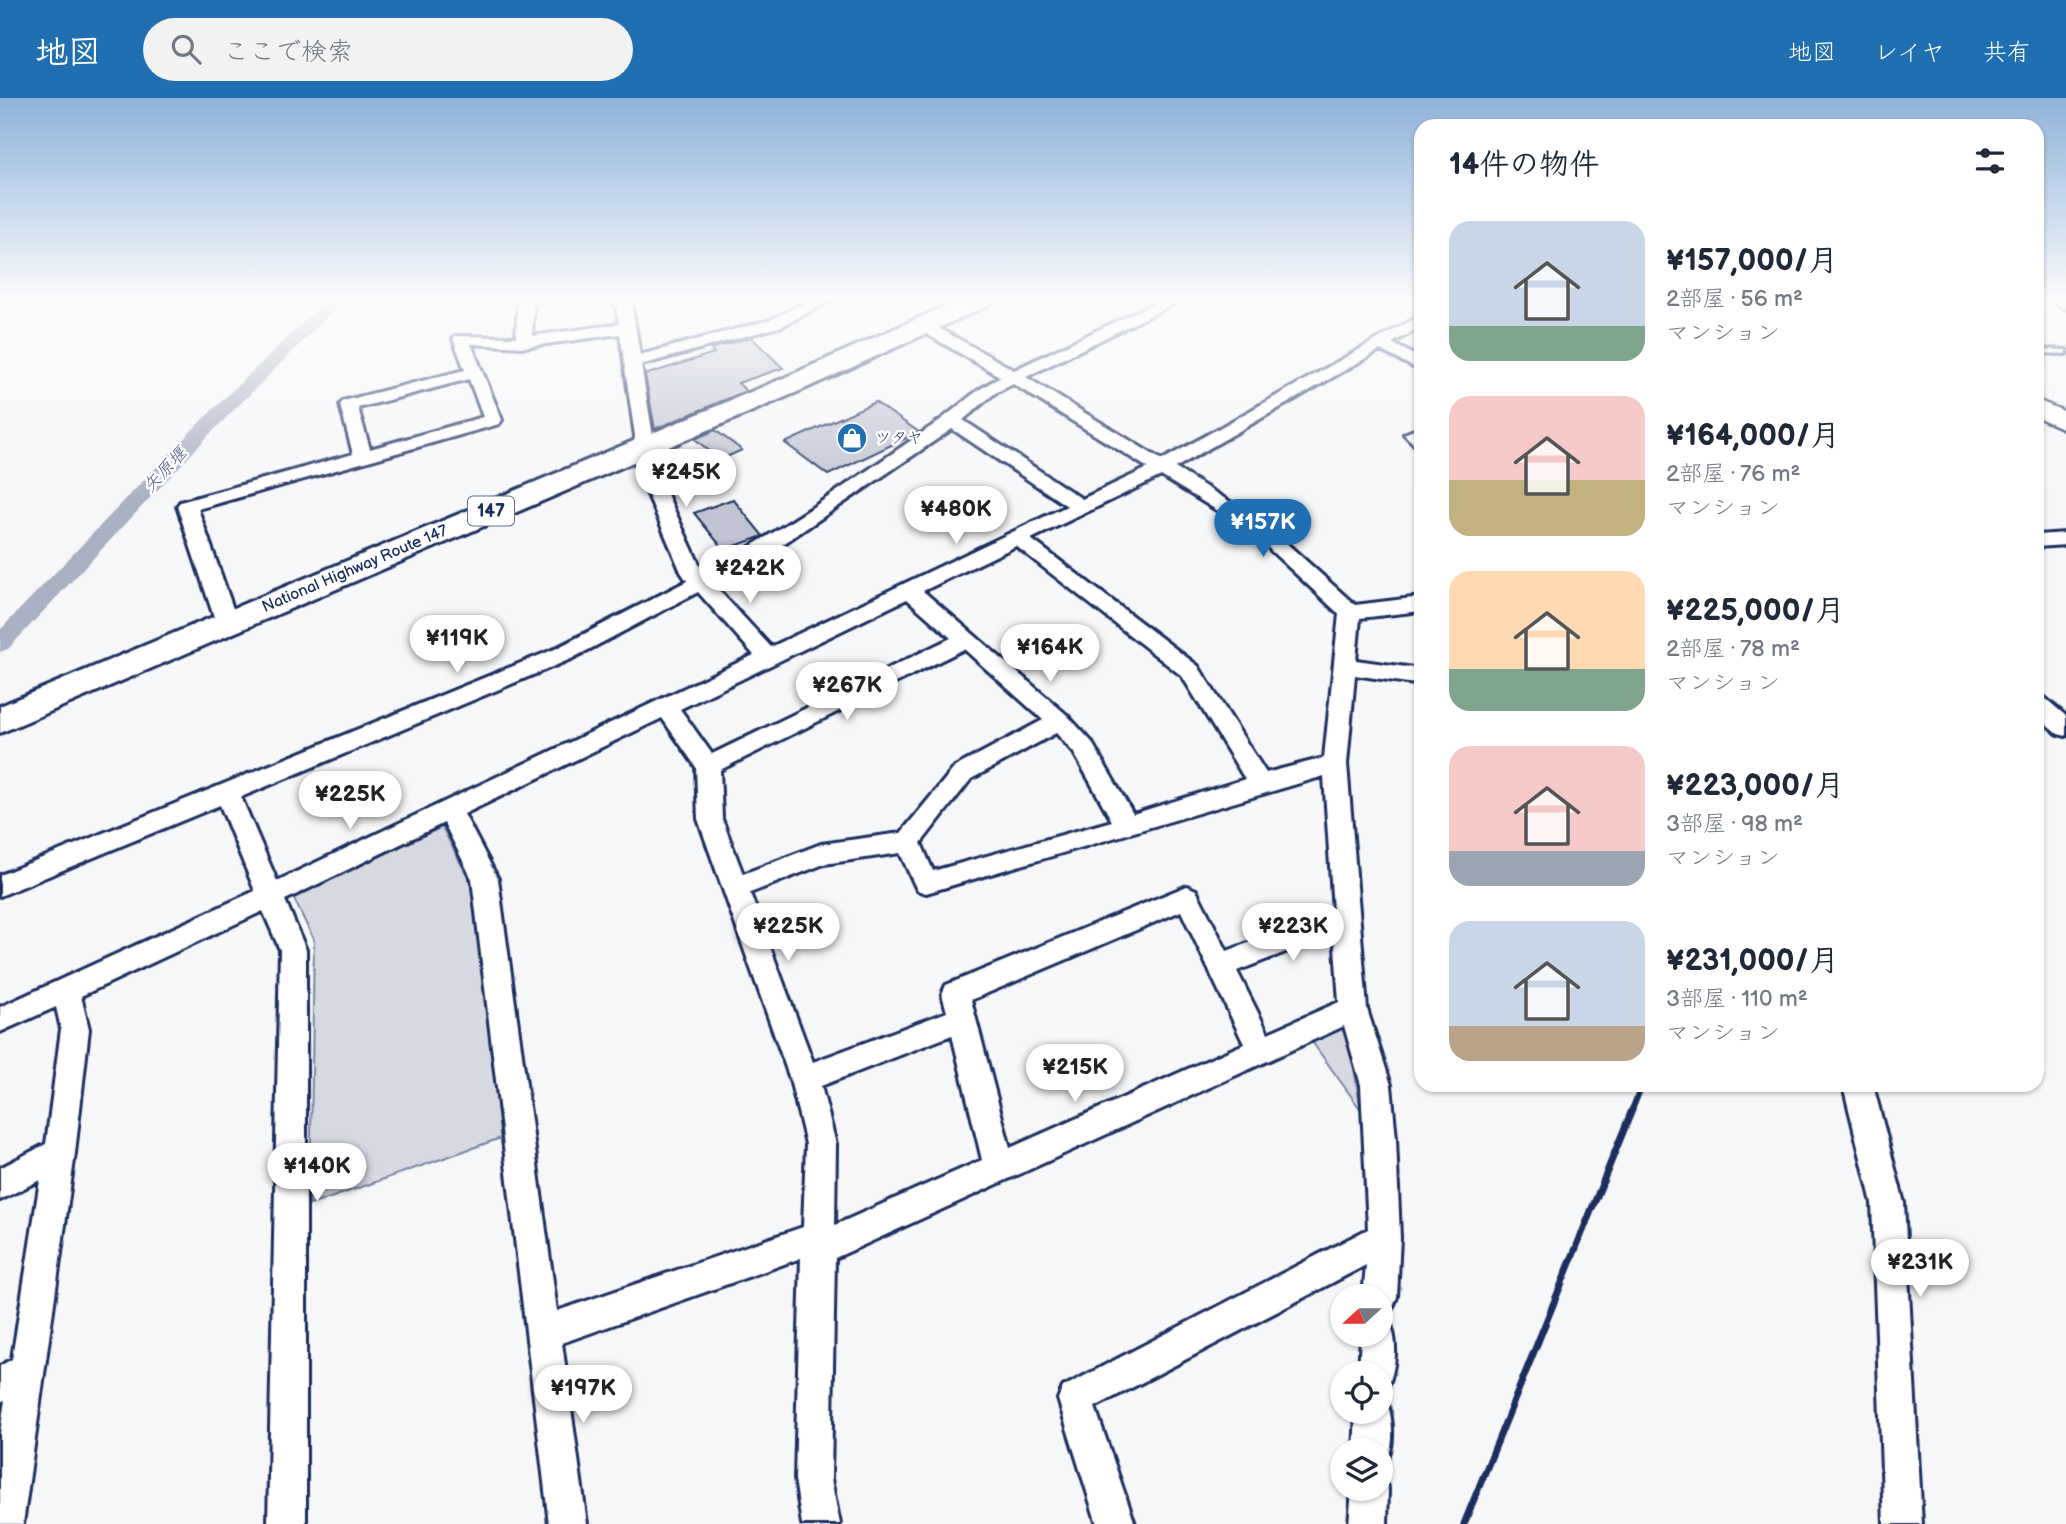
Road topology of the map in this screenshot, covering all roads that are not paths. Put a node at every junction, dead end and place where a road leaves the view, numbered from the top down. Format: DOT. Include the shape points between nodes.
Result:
graph roads {
  1 [pos="471,367"];
  2 [pos="632,367"];
  3 [pos="830,367"];
  4 [pos="996,367"];
  5 [pos="1036,367"];
  6 [pos="1339,367"];
  7 [pos="474,373"];
  8 [pos="1014,377"];
  9 [pos="2044,411"];
  10 [pos="952,421"];
  11 [pos="2066,422"];
  12 [pos="643,447"];
  13 [pos="363,457"];
  14 [pos="1162,468"];
  15 [pos="1081,507"];
  16 [pos="1019,538"];
  17 [pos="2066,539"];
  18 [pos="2044,541"];
  19 [pos="699,581"];
  20 [pos="911,591"];
  21 [pos="1414,605"];
  22 [pos="1350,612"];
  23 [pos="227,623"];
  24 [pos="966,639"];
  25 [pos="769,657"];
  26 [pos="1343,666"];
  27 [pos="1414,676"];
  28 [pos="666,707"];
  29 [pos="2044,710"];
  30 [pos="0,720"];
  31 [pos="1059,721"];
  32 [pos="2066,728"];
  33 [pos="1335,764"];
  34 [pos="708,766"];
  35 [pos="1260,783"];
  36 [pos="228,794"];
  37 [pos="449,809"];
  38 [pos="1127,826"];
  39 [pos="908,842"];
  40 [pos="0,887"];
  41 [pos="735,888"];
  42 [pos="272,895"];
  43 [pos="1347,917"];
  44 [pos="1222,965"];
  45 [pos="66,989"];
  46 [pos="1353,1009"];
  47 [pos="962,1019"];
  48 [pos="0,1020"];
  49 [pos="1261,1048"];
  50 [pos="805,1079"];
  51 [pos="1860,1092"];
  52 [pos="60,1153"];
  53 [pos="999,1166"];
  54 [pos="0,1185"];
  55 [pos="1384,1238"];
  56 [pos="820,1248"];
  57 [pos="1381,1284"];
  58 [pos="543,1333"];
  59 [pos="13,1378"];
  60 [pos="1369,1501"];
  61 [pos="4,1524"];
  62 [pos="287,1524"];
  63 [pos="568,1524"];
  64 [pos="821,1524"];
  65 [pos="1116,1524"];
  66 [pos="1368,1524"];
  67 [pos="1903,1524"];
  1 -- 7 [label="street"];
  2 -- 12 [label="street"];
  3 -- 12 [label="highway, National Highway Route 147 / 147"];
  4 -- 8 [label="street"];
  5 -- 8 [label="street"];
  6 -- 14 [label="street"];
  7 -- 13 [label="street" via="349,405"];
  7 -- 13 [label="street" via="493,420"];
  8 -- 10 [label="street" via="989,389"];
  8 -- 14 [label="street"];
  9 -- 11 [label="main road"];
  10 -- 15 [label="street"];
  10 -- 19 [label="street" via="760,551"];
  12 -- 19 [label="street" via="641,457"];
  12 -- 23 [label="highway, National Highway Route 147 / 147"];
  13 -- 23 [label="street" via="187,506"];
  14 -- 15 [label="street"];
  14 -- 22 [label="street" via="1256,526"];
  15 -- 16 [label="street"];
  16 -- 20 [label="street"];
  16 -- 35 [label="street" via="1190,671"];
  17 -- 18 [label="street"];
  19 -- 25 [label="street"];
  19 -- 36 [label="street" via="563,654"];
  20 -- 24 [label="street"];
  20 -- 25 [label="street"];
  21 -- 22 [label="street"];
  22 -- 26 [label="street"];
  23 -- 30 [label="highway, National Highway Route 147 / 147"];
  24 -- 31 [label="street"];
  24 -- 34 [label="street"];
  25 -- 28 [label="street"];
  26 -- 27 [label="street"];
  26 -- 33 [label="street"];
  28 -- 34 [label="street"];
  28 -- 37 [label="street"];
  29 -- 32 [label="street"];
  31 -- 38 [label="street" via="1083,747"];
  31 -- 39 [label="street" via="963,773"];
  33 -- 35 [label="street"];
  33 -- 43 [label="street"];
  34 -- 41 [label="street" via="710,819"];
  35 -- 38 [label="street"];
  36 -- 40 [label="street"];
  36 -- 42 [label="street"];
  37 -- 42 [label="street"];
  37 -- 58 [label="street" via="485,879"];
  38 -- 39 [label="street" via="926,883"];
  39 -- 41 [label="street" via="821,854"];
  41 -- 50 [label="street"];
  42 -- 45 [label="street"];
  42 -- 62 [label="street" via="293,950"];
  43 -- 44 [label="street"];
  43 -- 46 [label="street"];
  44 -- 47 [label="street" via="1187,897 956,994"];
  44 -- 49 [label="street"];
  45 -- 48 [label="street"];
  45 -- 52 [label="street" via="75,1029"];
  46 -- 49 [label="street"];
  46 -- 55 [label="street" via="1376,1085"];
  47 -- 50 [label="street"];
  47 -- 53 [label="street"];
  49 -- 53 [label="street"];
  50 -- 56 [label="street" via="821,1144"];
  51 -- 67 [label="street" via="1888,1203"];
  52 -- 54 [label="street"];
  52 -- 59 [label="street"];
  53 -- 56 [label="street"];
  55 -- 57 [label="street"];
  55 -- 65 [label="street" via="1075,1399"];
  56 -- 58 [label="street" via="801,1242"];
  56 -- 64 [label="street" via="813,1479"];
  58 -- 63 [label="street"];
  59 -- 61 [label="street"];
  60 -- 66 [label="street"];
}
